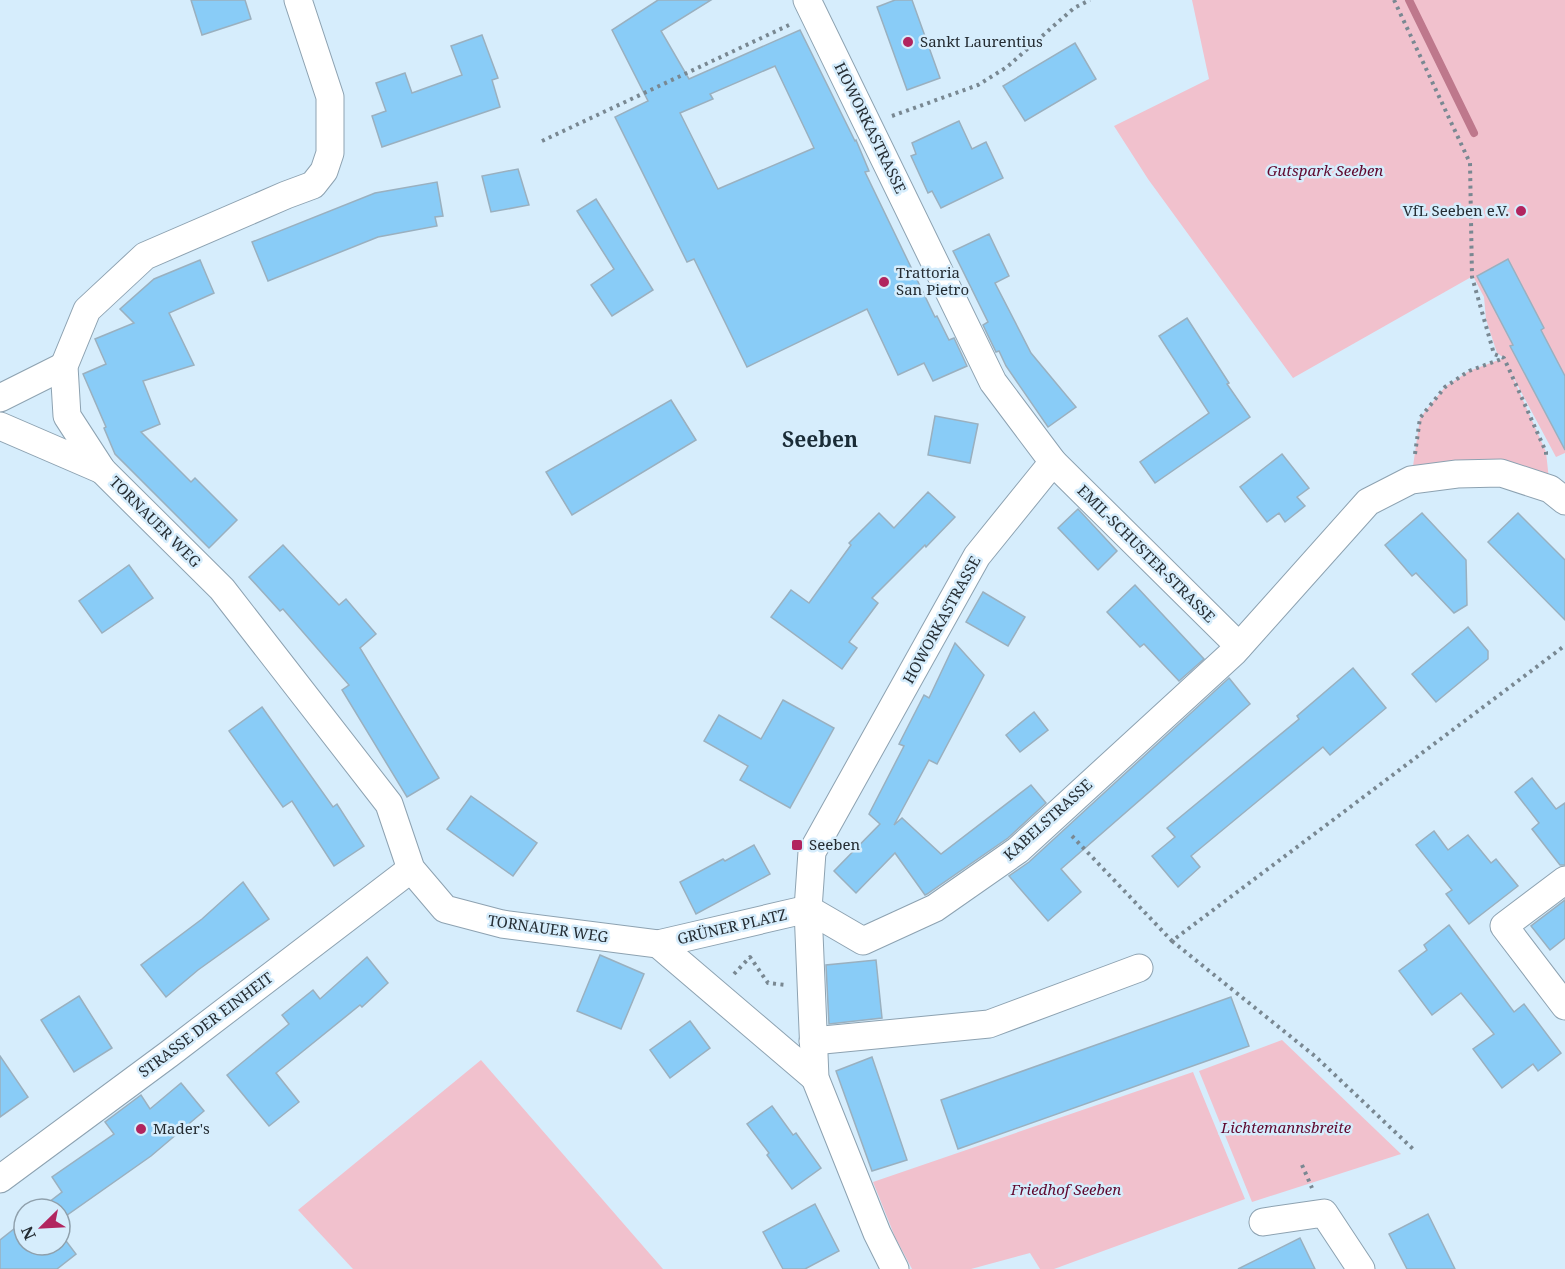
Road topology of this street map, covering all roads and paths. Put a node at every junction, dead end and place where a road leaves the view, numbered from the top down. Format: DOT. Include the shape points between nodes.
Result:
graph roads {
  1 [pos="298,0"];
  2 [pos="1090,0"];
  3 [pos="1394,0"];
  4 [pos="811,7"];
  5 [pos="868,125"];
  6 [pos="543,141"];
  7 [pos="1504,358"];
  8 [pos="64,366"];
  9 [pos="0,398"];
  10 [pos="0,426"];
  11 [pos="1053,462"];
  12 [pos="102,470"];
  13 [pos="1411,480"];
  14 [pos="1558,495"];
  15 [pos="1563,647"];
  16 [pos="1236,649"];
  17 [pos="1053,816"];
  18 [pos="411,869"];
  19 [pos="1565,880"];
  20 [pos="808,909"];
  21 [pos="1172,941"];
  22 [pos="658,944"];
  23 [pos="1139,968"];
  24 [pos="811,988"];
  25 [pos="717,994"];
  26 [pos="1565,1006"];
  27 [pos="813,1041"];
  28 [pos="814,1078"];
  29 [pos="1413,1149"];
  30 [pos="0,1179"];
  31 [pos="1263,1222"];
  32 [pos="895,1269"];
  33 [pos="1361,1269"];
  1 -- 8 [label="street, TORNAUER WEG" via="330,97 330,153 324,171 313,185 146,256 87,310"];
  2 -- 5 [label="path" via="1074,8 1007,67 978,85"];
  3 -- 7 [label="path" via="1470,163 1472,277 1494,354"];
  4 -- 5 [label="street, HOWORKASTRASSE"];
  4 -- 6 [label="path"];
  5 -- 11 [label="street, HOWORKASTRASSE" via="993,382"];
  7 -- 13 [label="path" via="1469,370 1444,387 1420,418"];
  7 -- 14 [label="path" via="1546,452"];
  8 -- 9 [label="street"];
  8 -- 12 [label="street, TORNAUER WEG" via="67,416"];
  10 -- 12 [label="street"];
  11 -- 16 [label="street, EMIL-SCHUSTER-STRASSE"];
  11 -- 20 [label="street, HOWORKASTRASSE" via="977,556 812,852"];
  12 -- 18 [label="street, TORNAUER WEG" via="222,590 389,804"];
  13 -- 14 [label="street" via="1501,473"];
  13 -- 16 [label="street" via="1368,502"];
  15 -- 21 [label="path"];
  16 -- 17 [label="street, KABELSTRASSE"];
  17 -- 20 [label="street, KABELSTRASSE" via="1018,850 935,908 863,941"];
  17 -- 21 [label="path"];
  18 -- 22 [label="street, TORNAUER WEG" via="445,909 502,924"];
  18 -- 30 [label="street, STRASSE DER EINHEIT"];
  19 -- 26 [label="street" via="1504,926"];
  20 -- 22 [label="street, GRÜNER PLATZ"];
  20 -- 24 [label="street, GRÜNER PLATZ"];
  21 -- 29 [label="path" via="1316,1057"];
  22 -- 25 [label="street, GRÜNER PLATZ"];
  23 -- 27 [label="street" via="989,1024"];
  24 -- 25 [label="path" via="768,983 750,957"];
  24 -- 27 [label="street, GRÜNER PLATZ"];
  25 -- 28 [label="street, GRÜNER PLATZ"];
  27 -- 28 [label="street, GRÜNER PLATZ"];
  28 -- 32 [label="street, GRÜNER PLATZ"];
  31 -- 33 [label="street" via="1324,1213"];
}
